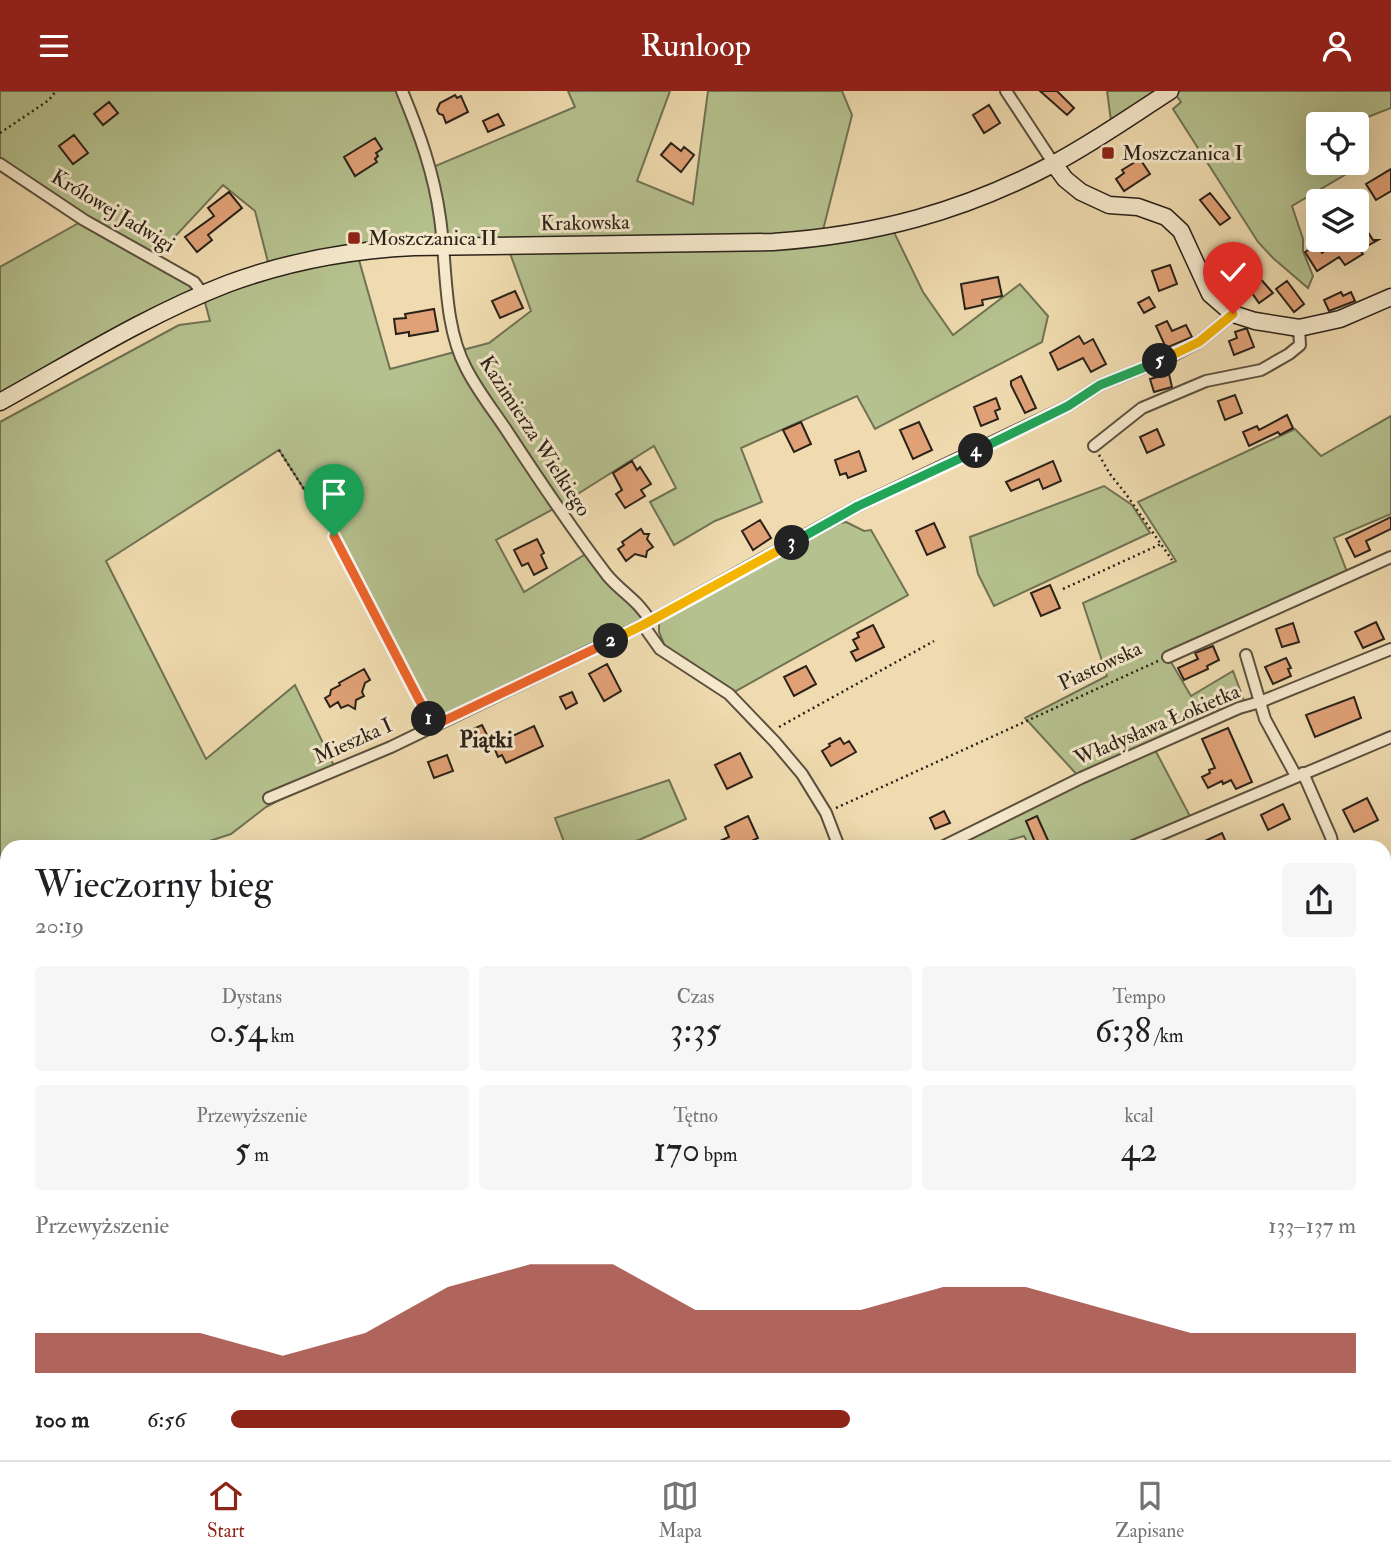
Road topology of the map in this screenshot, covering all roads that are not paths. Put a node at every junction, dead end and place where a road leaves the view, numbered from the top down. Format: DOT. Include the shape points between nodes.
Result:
graph roads {
  1 [pos="402,91"];
  2 [pos="1006,91"];
  3 [pos="1170,91"];
  4 [pos="0,164"];
  5 [pos="1054,164"];
  6 [pos="443,246"];
  7 [pos="203,294"];
  8 [pos="1391,297"];
  9 [pos="1233,314"];
  10 [pos="1299,328"];
  11 [pos="0,402"];
  12 [pos="1094,446"];
  13 [pos="1391,557"];
  14 [pos="646,623"];
  15 [pos="1391,649"];
  16 [pos="1247,655"];
  17 [pos="1168,657"];
  18 [pos="1260,702"];
  19 [pos="1391,737"];
  20 [pos="1299,775"];
  21 [pos="269,798"];
  22 [pos="836,840"];
  23 [pos="956,840"];
  24 [pos="1147,840"];
  25 [pos="1332,840"];
  1 -- 6 [label="street, Kazimierza Wielkiego" via="435,184"];
  2 -- 5 [label="street"];
  3 -- 5 [label="main road, Krakowska"];
  4 -- 7 [label="street, Królowej Jadwigi" via="84,220 194,282"];
  5 -- 6 [label="main road, Krakowska" via="929,216 841,236"];
  5 -- 9 [label="main road" via="1080,192 1109,205 1139,207 1166,218 1181,231 1210,294"];
  6 -- 7 [label="main road, Krakowska" via="331,256 270,270"];
  6 -- 14 [label="street, Kazimierza Wielkiego" via="454,337 466,368 552,501 610,578 645,612"];
  7 -- 11 [label="main road, Krakowska"];
  8 -- 10 [label="main road" via="1340,319"];
  9 -- 10 [label="main road"];
  9 -- 14 [label="street, Mieszka I" via="1199,342 1100,385 1068,406 858,506"];
  10 -- 12 [label="street" via="1300,345 1289,354 1261,370 1206,381 1142,408"];
  13 -- 17 [label="street, Piastowska"];
  14 -- 21 [label="street, Mieszka I" via="391,747"];
  14 -- 22 [label="street, Kazimierza Wielkiego" via="660,649 729,694 767,734 802,774"];
  15 -- 18 [label="street, Władysława Łokietka"];
  16 -- 18 [label="street"];
  18 -- 20 [label="street" via="1265,719"];
  18 -- 23 [label="street, Władysława Łokietka" via="1080,778"];
  19 -- 20 [label="street"];
  20 -- 24 [label="street"];
  20 -- 25 [label="street"];
}
